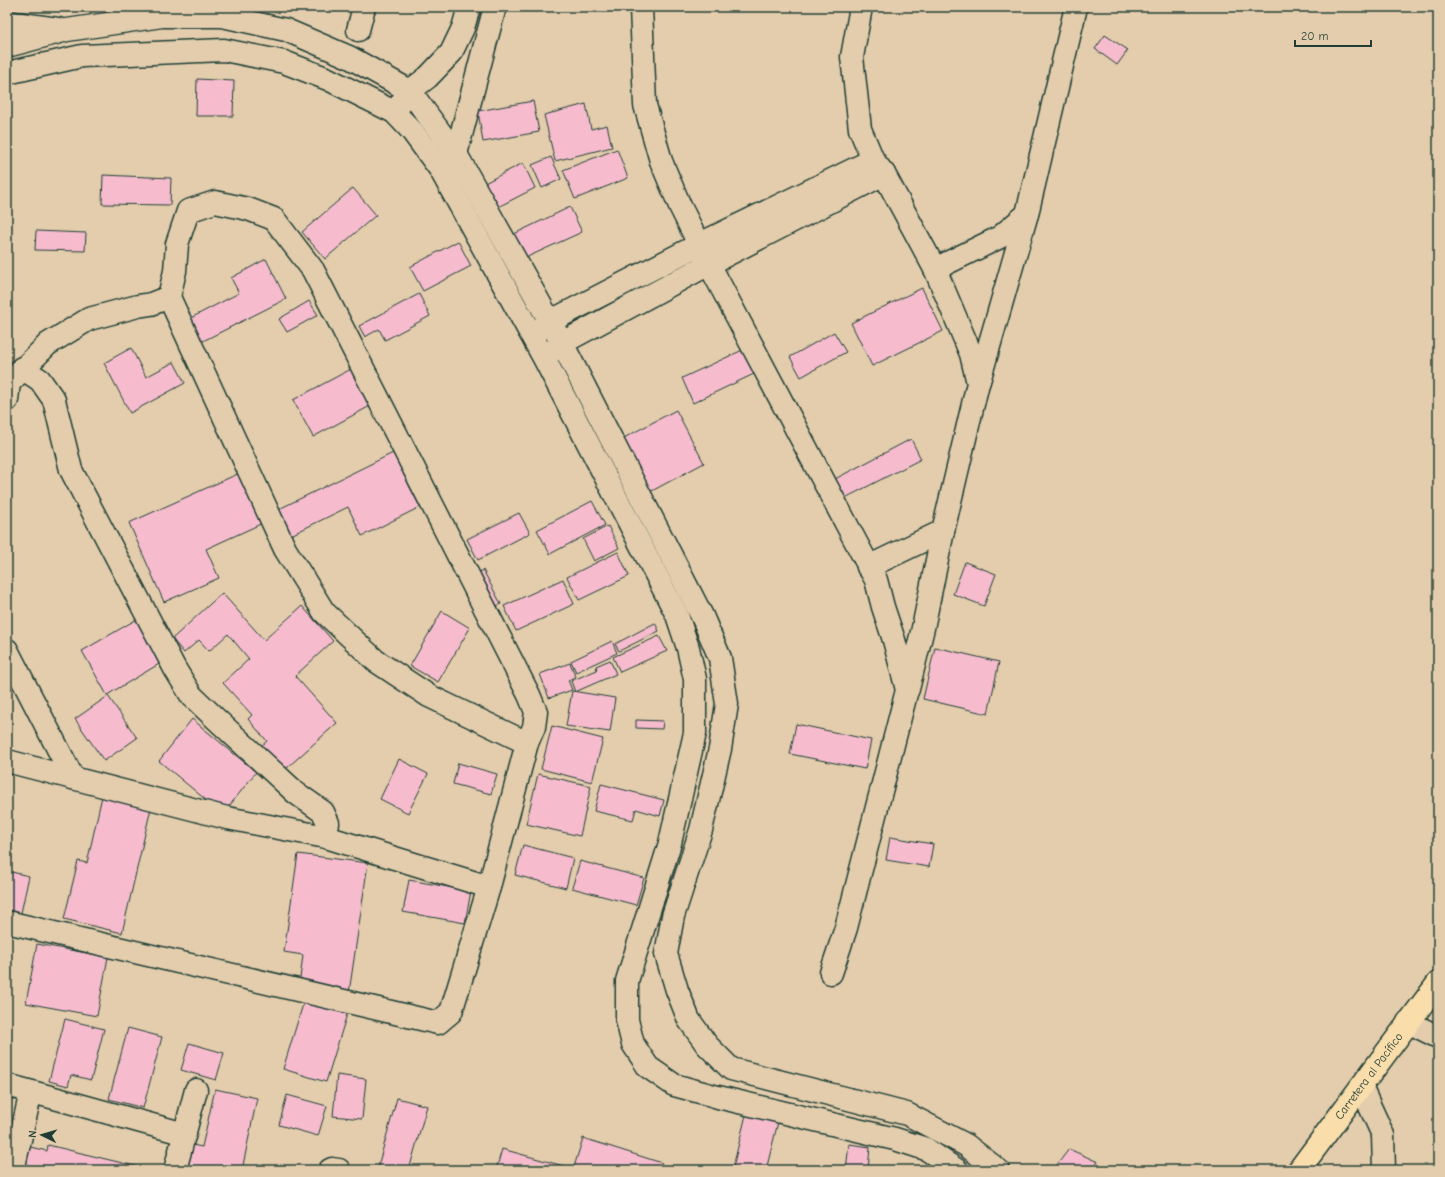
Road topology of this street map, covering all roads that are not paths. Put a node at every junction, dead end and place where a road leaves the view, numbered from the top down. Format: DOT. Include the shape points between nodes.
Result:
graph roads {
  1 [pos="364,7"];
  2 [pos="469,7"];
  3 [pos="495,7"];
  4 [pos="641,7"];
  5 [pos="861,7"];
  6 [pos="1076,7"];
  7 [pos="7,22"];
  8 [pos="67,30"];
  9 [pos="358,30"];
  10 [pos="7,46"];
  11 [pos="7,73"];
  12 [pos="410,91"];
  13 [pos="394,112"];
  14 [pos="456,154"];
  15 [pos="878,167"];
  16 [pos="440,169"];
  17 [pos="1027,214"];
  18 [pos="700,244"];
  19 [pos="709,264"];
  20 [pos="935,269"];
  21 [pos="169,297"];
  22 [pos="549,322"];
  23 [pos="532,336"];
  24 [pos="562,343"];
  25 [pos="544,358"];
  26 [pos="22,368"];
  27 [pos="978,383"];
  28 [pos="7,400"];
  29 [pos="943,531"];
  30 [pos="868,568"];
  31 [pos="7,650"];
  32 [pos="907,690"];
  33 [pos="527,743"];
  34 [pos="7,761"];
  35 [pos="73,778"];
  36 [pos="326,837"];
  37 [pos="489,887"];
  38 [pos="7,922"];
  39 [pos="636,953"];
  40 [pos="666,954"];
  41 [pos="831,973"];
  42 [pos="1438,982"];
  43 [pos="1408,1022"];
  44 [pos="1438,1037"];
  45 [pos="731,1069"];
  46 [pos="7,1085"];
  47 [pos="1361,1087"];
  48 [pos="196,1090"];
  49 [pos="31,1092"];
  50 [pos="718,1097"];
  51 [pos="185,1134"];
  52 [pos="12,1170"];
  53 [pos="175,1170"];
  54 [pos="330,1170"];
  55 [pos="340,1170"];
  56 [pos="957,1170"];
  57 [pos="998,1170"];
  58 [pos="1299,1170"];
  59 [pos="1384,1170"];
  1 -- 9 [label="street"];
  2 -- 12 [label="street" via="463,28 451,53"];
  3 -- 14 [label="street"];
  4 -- 18 [label="street" via="645,105 661,161"];
  5 -- 15 [label="street" via="852,57 860,129"];
  6 -- 17 [label="street"];
  7 -- 8 [label="street"];
  8 -- 10 [label="street"];
  8 -- 12 [label="street" via="162,16 222,16 286,30 349,57"];
  11 -- 13 [label="street" via="82,56 224,50 284,62 328,79"];
  12 -- 13 [label="street"];
  12 -- 14 [label="street"];
  13 -- 16 [label="street" via="412,131"];
  14 -- 16 [label="street"];
  14 -- 22 [label="street"];
  15 -- 18 [label="street"];
  15 -- 19 [label="street"];
  15 -- 20 [label="street"];
  16 -- 23 [label="street"];
  17 -- 20 [label="street" via="1000,237"];
  17 -- 27 [label="street"];
  18 -- 19 [label="street"];
  18 -- 22 [label="street"];
  19 -- 24 [label="street"];
  19 -- 30 [label="street"];
  20 -- 27 [label="street" via="971,354"];
  21 -- 26 [label="street" via="89,319 48,344"];
  21 -- 33 [label="street" via="285,548 324,612 376,660 429,696"];
  21 -- 33 [label="street" via="175,271 177,244 188,211 215,202 248,209 274,219 313,270 529,695 536,712 534,727"];
  22 -- 23 [label="street"];
  22 -- 24 [label="street"];
  23 -- 25 [label="street"];
  24 -- 25 [label="street"];
  24 -- 40 [label="street" via="702,616 720,658 727,704 720,749 701,830 673,916"];
  25 -- 39 [label="street" via="677,615 695,679 695,733 670,843"];
  26 -- 28 [label="street" via="9,383"];
  26 -- 36 [label="street" via="40,380 54,400 71,470 175,669 191,694 296,792 323,812 328,823"];
  27 -- 29 [label="street"];
  29 -- 30 [label="street"];
  29 -- 32 [label="street"];
  30 -- 32 [label="street" via="876,580"];
  31 -- 35 [label="street"];
  32 -- 41 [label="street" via="846,928"];
  33 -- 37 [label="street"];
  34 -- 35 [label="street"];
  35 -- 36 [label="street" via="226,818"];
  36 -- 37 [label="street"];
  37 -- 38 [label="street" via="451,1012 438,1023"];
  39 -- 40 [label="street"];
  39 -- 50 [label="street" via="627,981 627,1020 633,1044 648,1067 674,1085"];
  40 -- 45 [label="street" via="689,1020 707,1045"];
  42 -- 43 [label="highway, Carretera al Pacífico"];
  43 -- 44 [label="street"];
  43 -- 47 [label="highway, Carretera al Pacífico"];
  45 -- 50 [label="street"];
  45 -- 57 [label="street" via="907,1114 966,1145"];
  46 -- 49 [label="street"];
  47 -- 58 [label="highway, Carretera al Pacífico"];
  47 -- 59 [label="street" via="1382,1135"];
  48 -- 51 [label="street"];
  49 -- 51 [label="street"];
  49 -- 52 [label="street"];
  50 -- 56 [label="street" via="895,1138 926,1150"];
  51 -- 53 [label="street"];
  54 -- 55 [label="street"];
}
